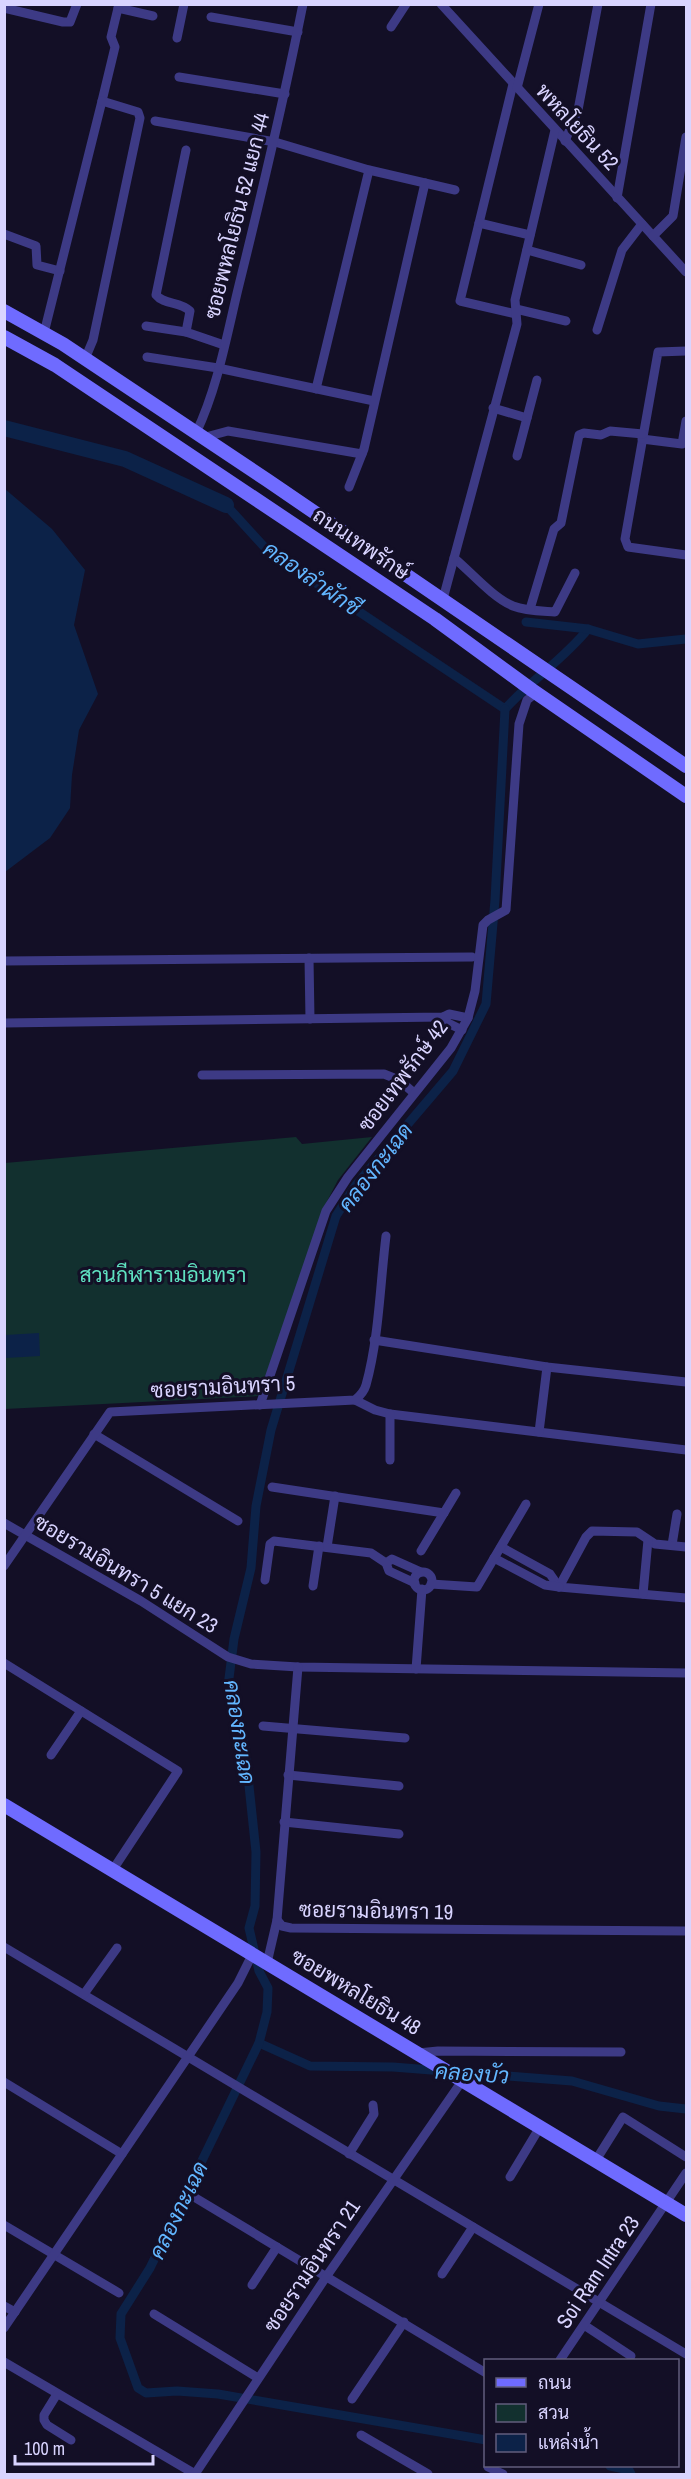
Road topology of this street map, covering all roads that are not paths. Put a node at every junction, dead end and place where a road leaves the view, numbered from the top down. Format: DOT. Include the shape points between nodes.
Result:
graph roads {
  1 [pos="77,4"];
  2 [pos="184,4"];
  3 [pos="303,4"];
  4 [pos="406,4"];
  5 [pos="441,4"];
  6 [pos="539,4"];
  7 [pos="598,4"];
  8 [pos="651,4"];
  9 [pos="119,6"];
  10 [pos="6,8"];
  11 [pos="153,16"];
  12 [pos="211,17"];
  13 [pos="4,19"];
  14 [pos="391,27"];
  15 [pos="298,32"];
  16 [pos="177,38"];
  17 [pos="179,77"];
  18 [pos="515,86"];
  19 [pos="285,94"];
  20 [pos="102,101"];
  21 [pos="155,121"];
  22 [pos="555,130"];
  23 [pos="687,137"];
  24 [pos="565,141"];
  25 [pos="275,142"];
  26 [pos="186,150"];
  27 [pos="369,170"];
  28 [pos="424,183"];
  29 [pos="455,190"];
  30 [pos="617,198"];
  31 [pos="479,223"];
  32 [pos="642,224"];
  33 [pos="4,234"];
  34 [pos="530,235"];
  35 [pos="653,236"];
  36 [pos="527,250"];
  37 [pos="581,265"];
  38 [pos="60,272"];
  39 [pos="687,272"];
  40 [pos="4,311"];
  41 [pos="516,311"];
  42 [pos="566,321"];
  43 [pos="146,326"];
  44 [pos="597,330"];
  45 [pos="186,332"];
  46 [pos="44,333"];
  47 [pos="4,337"];
  48 [pos="224,345"];
  49 [pos="687,351"];
  50 [pos="147,357"];
  51 [pos="85,359"];
  52 [pos="218,369"];
  53 [pos="537,380"];
  54 [pos="316,389"];
  55 [pos="374,401"];
  56 [pos="493,408"];
  57 [pos="527,418"];
  58 [pos="687,421"];
  59 [pos="199,435"];
  60 [pos="643,436"];
  61 [pos="362,454"];
  62 [pos="517,456"];
  63 [pos="349,487"];
  64 [pos="687,555"];
  65 [pos="454,558"];
  66 [pos="575,573"];
  67 [pos="443,599"];
  68 [pos="530,609"];
  69 [pos="534,691"];
  70 [pos="687,766"];
  71 [pos="687,796"];
  72 [pos="472,957"];
  73 [pos="309,958"];
  74 [pos="4,961"];
  75 [pos="443,1017"];
  76 [pos="468,1018"];
  77 [pos="310,1019"];
  78 [pos="4,1023"];
  79 [pos="462,1030"];
  80 [pos="202,1075"];
  81 [pos="414,1093"];
  82 [pos="386,1236"];
  83 [pos="374,1340"];
  84 [pos="547,1367"];
  85 [pos="687,1382"];
  86 [pos="355,1400"];
  87 [pos="260,1405"];
  88 [pos="390,1414"];
  89 [pos="539,1432"];
  90 [pos="93,1434"];
  91 [pos="687,1450"];
  92 [pos="390,1460"];
  93 [pos="272,1487"];
  94 [pos="456,1493"];
  95 [pos="335,1496"];
  96 [pos="526,1504"];
  97 [pos="444,1513"];
  98 [pos="677,1514"];
  99 [pos="238,1521"];
  100 [pos="4,1523"];
  101 [pos="25,1535"];
  102 [pos="648,1540"];
  103 [pos="672,1545"];
  104 [pos="323,1547"];
  105 [pos="501,1547"];
  106 [pos="687,1547"];
  107 [pos="421,1551"];
  108 [pos="494,1558"];
  109 [pos="386,1563"];
  110 [pos="4,1566"];
  111 [pos="421,1572"];
  112 [pos="265,1580"];
  113 [pos="431,1584"];
  114 [pos="313,1586"];
  115 [pos="418,1586"];
  116 [pos="559,1587"];
  117 [pos="643,1594"];
  118 [pos="687,1598"];
  119 [pos="4,1663"];
  120 [pos="298,1667"];
  121 [pos="416,1669"];
  122 [pos="687,1673"];
  123 [pos="81,1711"];
  124 [pos="263,1726"];
  125 [pos="292,1730"];
  126 [pos="405,1738"];
  127 [pos="51,1755"];
  128 [pos="288,1775"];
  129 [pos="399,1786"];
  130 [pos="4,1805"];
  131 [pos="284,1822"];
  132 [pos="399,1834"];
  133 [pos="112,1871"];
  134 [pos="277,1920"];
  135 [pos="687,1931"];
  136 [pos="4,1947"];
  137 [pos="117,1948"];
  138 [pos="252,1955"];
  139 [pos="267,1964"];
  140 [pos="84,1994"];
  141 [pos="621,2052"];
  142 [pos="423,2056"];
  143 [pos="188,2058"];
  144 [pos="458,2078"];
  145 [pos="4,2082"];
  146 [pos="373,2105"];
  147 [pos="540,2127"];
  148 [pos="122,2154"];
  149 [pos="349,2154"];
  150 [pos="687,2157"];
  151 [pos="596,2160"];
  152 [pos="687,2174"];
  153 [pos="510,2177"];
  154 [pos="393,2180"];
  155 [pos="194,2197"];
  156 [pos="666,2203"];
  157 [pos="687,2215"];
  158 [pos="4,2225"];
  159 [pos="473,2227"];
  160 [pos="277,2247"];
  161 [pos="55,2255"];
  162 [pos="442,2274"];
  163 [pos="326,2277"];
  164 [pos="252,2285"];
  165 [pos="119,2293"];
  166 [pos="599,2300"];
  167 [pos="4,2306"];
  168 [pos="15,2312"];
  169 [pos="154,2314"];
  170 [pos="404,2322"];
  171 [pos="584,2325"];
  172 [pos="4,2328"];
  173 [pos="687,2354"];
  174 [pos="631,2356"];
  175 [pos="561,2359"];
  176 [pos="4,2362"];
  177 [pos="484,2372"];
  178 [pos="258,2378"];
  179 [pos="57,2394"];
  180 [pos="351,2399"];
  181 [pos="361,2435"];
  182 [pos="71,2439"];
  183 [pos="486,2469"];
  184 [pos="195,2474"];
  185 [pos="428,2475"];
  186 [pos="503,2475"];
  1 -- 10 [label="street" via="70,22"];
  2 -- 16 [label="street"];
  3 -- 15 [label="street, ซอยพหลโยธิน 52 แยก 44"];
  4 -- 14 [label="street"];
  5 -- 18 [label="street, พหลโยธิน 52"];
  6 -- 18 [label="street"];
  7 -- 24 [label="street" via="578,110"];
  8 -- 30 [label="street"];
  9 -- 11 [label="street"];
  9 -- 20 [label="street" via="111,37 115,47"];
  10 -- 13 [label="street"];
  12 -- 15 [label="street"];
  15 -- 19 [label="street, ซอยพหลโยธิน 52 แยก 44"];
  17 -- 19 [label="street"];
  18 -- 22 [label="street, พหลโยธิน 52"];
  18 -- 31 [label="street"];
  19 -- 25 [label="street, ซอยพหลโยธิน 52 แยก 44"];
  20 -- 38 [label="street"];
  20 -- 51 [label="street" via="138,112 140,118 93,340"];
  21 -- 25 [label="street"];
  22 -- 24 [label="street, พหลโยธิน 52"];
  22 -- 34 [label="street"];
  23 -- 35 [label="street" via="673,216"];
  24 -- 30 [label="street, พหลโยธิน 52"];
  25 -- 27 [label="street"];
  25 -- 48 [label="street, ซอยพหลโยธิน 52 แยก 44"];
  26 -- 45 [label="street" via="156,295 190,311"];
  27 -- 28 [label="street"];
  27 -- 54 [label="street"];
  28 -- 29 [label="street"];
  28 -- 55 [label="street"];
  30 -- 32 [label="street, พหลโยธิน 52"];
  31 -- 34 [label="street"];
  31 -- 41 [label="street" via="460,301"];
  32 -- 35 [label="street, พหลโยธิน 52"];
  32 -- 44 [label="street" via="622,250"];
  33 -- 38 [label="street" via="36,246 37,266"];
  34 -- 36 [label="street"];
  35 -- 39 [label="street, พหลโยธิน 52"];
  36 -- 37 [label="street"];
  36 -- 41 [label="street"];
  38 -- 46 [label="street"];
  40 -- 46 [label="main road, ถนนเทพรักษ์"];
  41 -- 42 [label="street"];
  41 -- 56 [label="street" via="517,324"];
  43 -- 45 [label="street"];
  45 -- 48 [label="street"];
  46 -- 51 [label="main road, ถนนเทพรักษ์"];
  47 -- 69 [label="main road, ถนนเทพรักษ์" via="56,365 406,599"];
  48 -- 52 [label="street, ซอยพหลโยธิน 52 แยก 44"];
  49 -- 60 [label="street" via="658,352"];
  50 -- 52 [label="street"];
  51 -- 59 [label="main road, ถนนเทพรักษ์"];
  52 -- 54 [label="street"];
  52 -- 59 [label="street, ซอยพหลโยธิน 52 แยก 44"];
  53 -- 57 [label="street"];
  54 -- 55 [label="street"];
  55 -- 61 [label="street"];
  56 -- 57 [label="street"];
  56 -- 65 [label="street"];
  57 -- 62 [label="street"];
  58 -- 60 [label="street" via="682,444"];
  59 -- 61 [label="street" via="228,430"];
  59 -- 67 [label="main road, ถนนเทพรักษ์"];
  60 -- 64 [label="street" via="625,539 628,547"];
  60 -- 68 [label="street" via="610,431 579,435 561,523 554,529"];
  61 -- 63 [label="street"];
  65 -- 67 [label="street"];
  65 -- 68 [label="street" via="504,601"];
  66 -- 68 [label="street" via="555,612"];
  67 -- 70 [label="main road, ถนนเทพรักษ์"];
  69 -- 71 [label="main road, ถนนเทพรักษ์"];
  69 -- 76 [label="street, ซอยเทพรักษ์ 42" via="519,724 508,902 506,910 488,920 482,929"];
  72 -- 73 [label="street"];
  73 -- 74 [label="street"];
  73 -- 77 [label="street"];
  75 -- 76 [label="street" via="449,1014"];
  75 -- 77 [label="street"];
  75 -- 79 [label="street"];
  76 -- 79 [label="street, ซอยเทพรักษ์ 42"];
  77 -- 78 [label="street"];
  79 -- 81 [label="street, ซอยเทพรักษ์ 42"];
  80 -- 81 [label="street" via="384,1074"];
  81 -- 87 [label="street, ซอยเทพรักษ์ 42" via="326,1211"];
  82 -- 83 [label="street"];
  83 -- 84 [label="street"];
  83 -- 86 [label="street" via="365,1387"];
  84 -- 85 [label="street"];
  84 -- 89 [label="street"];
  86 -- 87 [label="street, ซอยรามอินทรา 5"];
  86 -- 88 [label="street"];
  87 -- 90 [label="street, ซอยรามอินทรา 5" via="120,1410 110,1412"];
  88 -- 89 [label="street"];
  88 -- 92 [label="street"];
  89 -- 91 [label="street"];
  90 -- 99 [label="street"];
  90 -- 101 [label="street, ซอยรามอินทรา 5"];
  93 -- 95 [label="street"];
  94 -- 97 [label="street"];
  95 -- 97 [label="street"];
  95 -- 104 [label="street"];
  96 -- 105 [label="street"];
  97 -- 107 [label="street"];
  98 -- 103 [label="street"];
  100 -- 101 [label="street, ซอยรามอินทรา 5 แยก 23"];
  101 -- 110 [label="street, ซอยรามอินทรา 5"];
  101 -- 120 [label="street, ซอยรามอินทรา 5 แยก 23" via="141,1601 228,1657 241,1662"];
  102 -- 103 [label="street"];
  102 -- 116 [label="street" via="637,1532 592,1531"];
  102 -- 117 [label="street"];
  103 -- 106 [label="street"];
  104 -- 109 [label="street" via="371,1553"];
  104 -- 112 [label="street" via="271,1541"];
  104 -- 114 [label="street"];
  105 -- 108 [label="street"];
  105 -- 116 [label="street" via="550,1574"];
  108 -- 113 [label="street" via="477,1587"];
  108 -- 116 [label="street" via="544,1585"];
  109 -- 111 [label="street" via="392,1559"];
  109 -- 115 [label="street" via="389,1571"];
  111 -- 113 [label="street" via="431,1576"];
  111 -- 115 [label="street" via="415,1577"];
  113 -- 115 [label="street" via="428,1588"];
  115 -- 121 [label="street"];
  116 -- 117 [label="street"];
  117 -- 118 [label="street"];
  119 -- 123 [label="street"];
  120 -- 121 [label="street, ซอยรามอินทรา 5 แยก 23"];
  120 -- 125 [label="street, ซอยรามอินทรา 19"];
  121 -- 122 [label="street, ซอยรามอินทรา 5 แยก 23"];
  123 -- 127 [label="street"];
  123 -- 133 [label="street" via="178,1771"];
  124 -- 125 [label="street"];
  125 -- 126 [label="street"];
  125 -- 128 [label="street, ซอยรามอินทรา 19"];
  128 -- 129 [label="street"];
  128 -- 131 [label="street, ซอยรามอินทรา 19"];
  130 -- 133 [label="main road, ซอยพหลโยธิน 48"];
  131 -- 132 [label="street"];
  131 -- 134 [label="street, ซอยรามอินทรา 19"];
  133 -- 138 [label="main road, ซอยพหลโยธิน 48"];
  134 -- 135 [label="street, ซอยรามอินทรา 19" via="291,1928"];
  134 -- 139 [label="street"];
  136 -- 140 [label="street"];
  137 -- 140 [label="street"];
  138 -- 139 [label="main road, ซอยพหลโยธิน 48"];
  138 -- 143 [label="street"];
  139 -- 142 [label="main road, ซอยพหลโยธิน 48"];
  140 -- 143 [label="street"];
  141 -- 142 [label="street" via="438,2051"];
  142 -- 144 [label="main road, ซอยพหลโยธิน 48"];
  143 -- 148 [label="street"];
  143 -- 149 [label="street"];
  144 -- 147 [label="main road, ซอยพหลโยธิน 48"];
  144 -- 154 [label="street, ซอยรามอินทรา 21"];
  145 -- 148 [label="street"];
  146 -- 149 [label="street" via="374,2114"];
  147 -- 151 [label="main road, ซอยพหลโยธิน 48"];
  147 -- 153 [label="street"];
  148 -- 161 [label="street"];
  149 -- 154 [label="street"];
  150 -- 151 [label="street" via="624,2116"];
  151 -- 156 [label="main road, ซอยพหลโยธิน 48"];
  152 -- 156 [label="street, Soi Ram Intra 23"];
  154 -- 159 [label="street"];
  154 -- 163 [label="street, ซอยรามอินทรา 21"];
  155 -- 160 [label="street"];
  156 -- 157 [label="main road, ซอยพหลโยธิน 48"];
  156 -- 166 [label="street, Soi Ram Intra 23"];
  158 -- 161 [label="street"];
  159 -- 162 [label="street"];
  159 -- 166 [label="street"];
  160 -- 163 [label="street"];
  160 -- 164 [label="street"];
  161 -- 165 [label="street"];
  161 -- 168 [label="street"];
  163 -- 170 [label="street"];
  163 -- 178 [label="street, ซอยรามอินทรา 21"];
  166 -- 171 [label="street, Soi Ram Intra 23"];
  166 -- 173 [label="street"];
  167 -- 168 [label="street"];
  168 -- 172 [label="street"];
  169 -- 178 [label="street"];
  170 -- 177 [label="street"];
  170 -- 180 [label="street"];
  171 -- 174 [label="street"];
  171 -- 175 [label="street, Soi Ram Intra 23"];
  176 -- 179 [label="street"];
  178 -- 184 [label="street, ซอยรามอินทรา 21"];
  179 -- 182 [label="street" via="44,2421"];
  179 -- 184 [label="street"];
  181 -- 185 [label="street"];
  183 -- 186 [label="street"];
}
